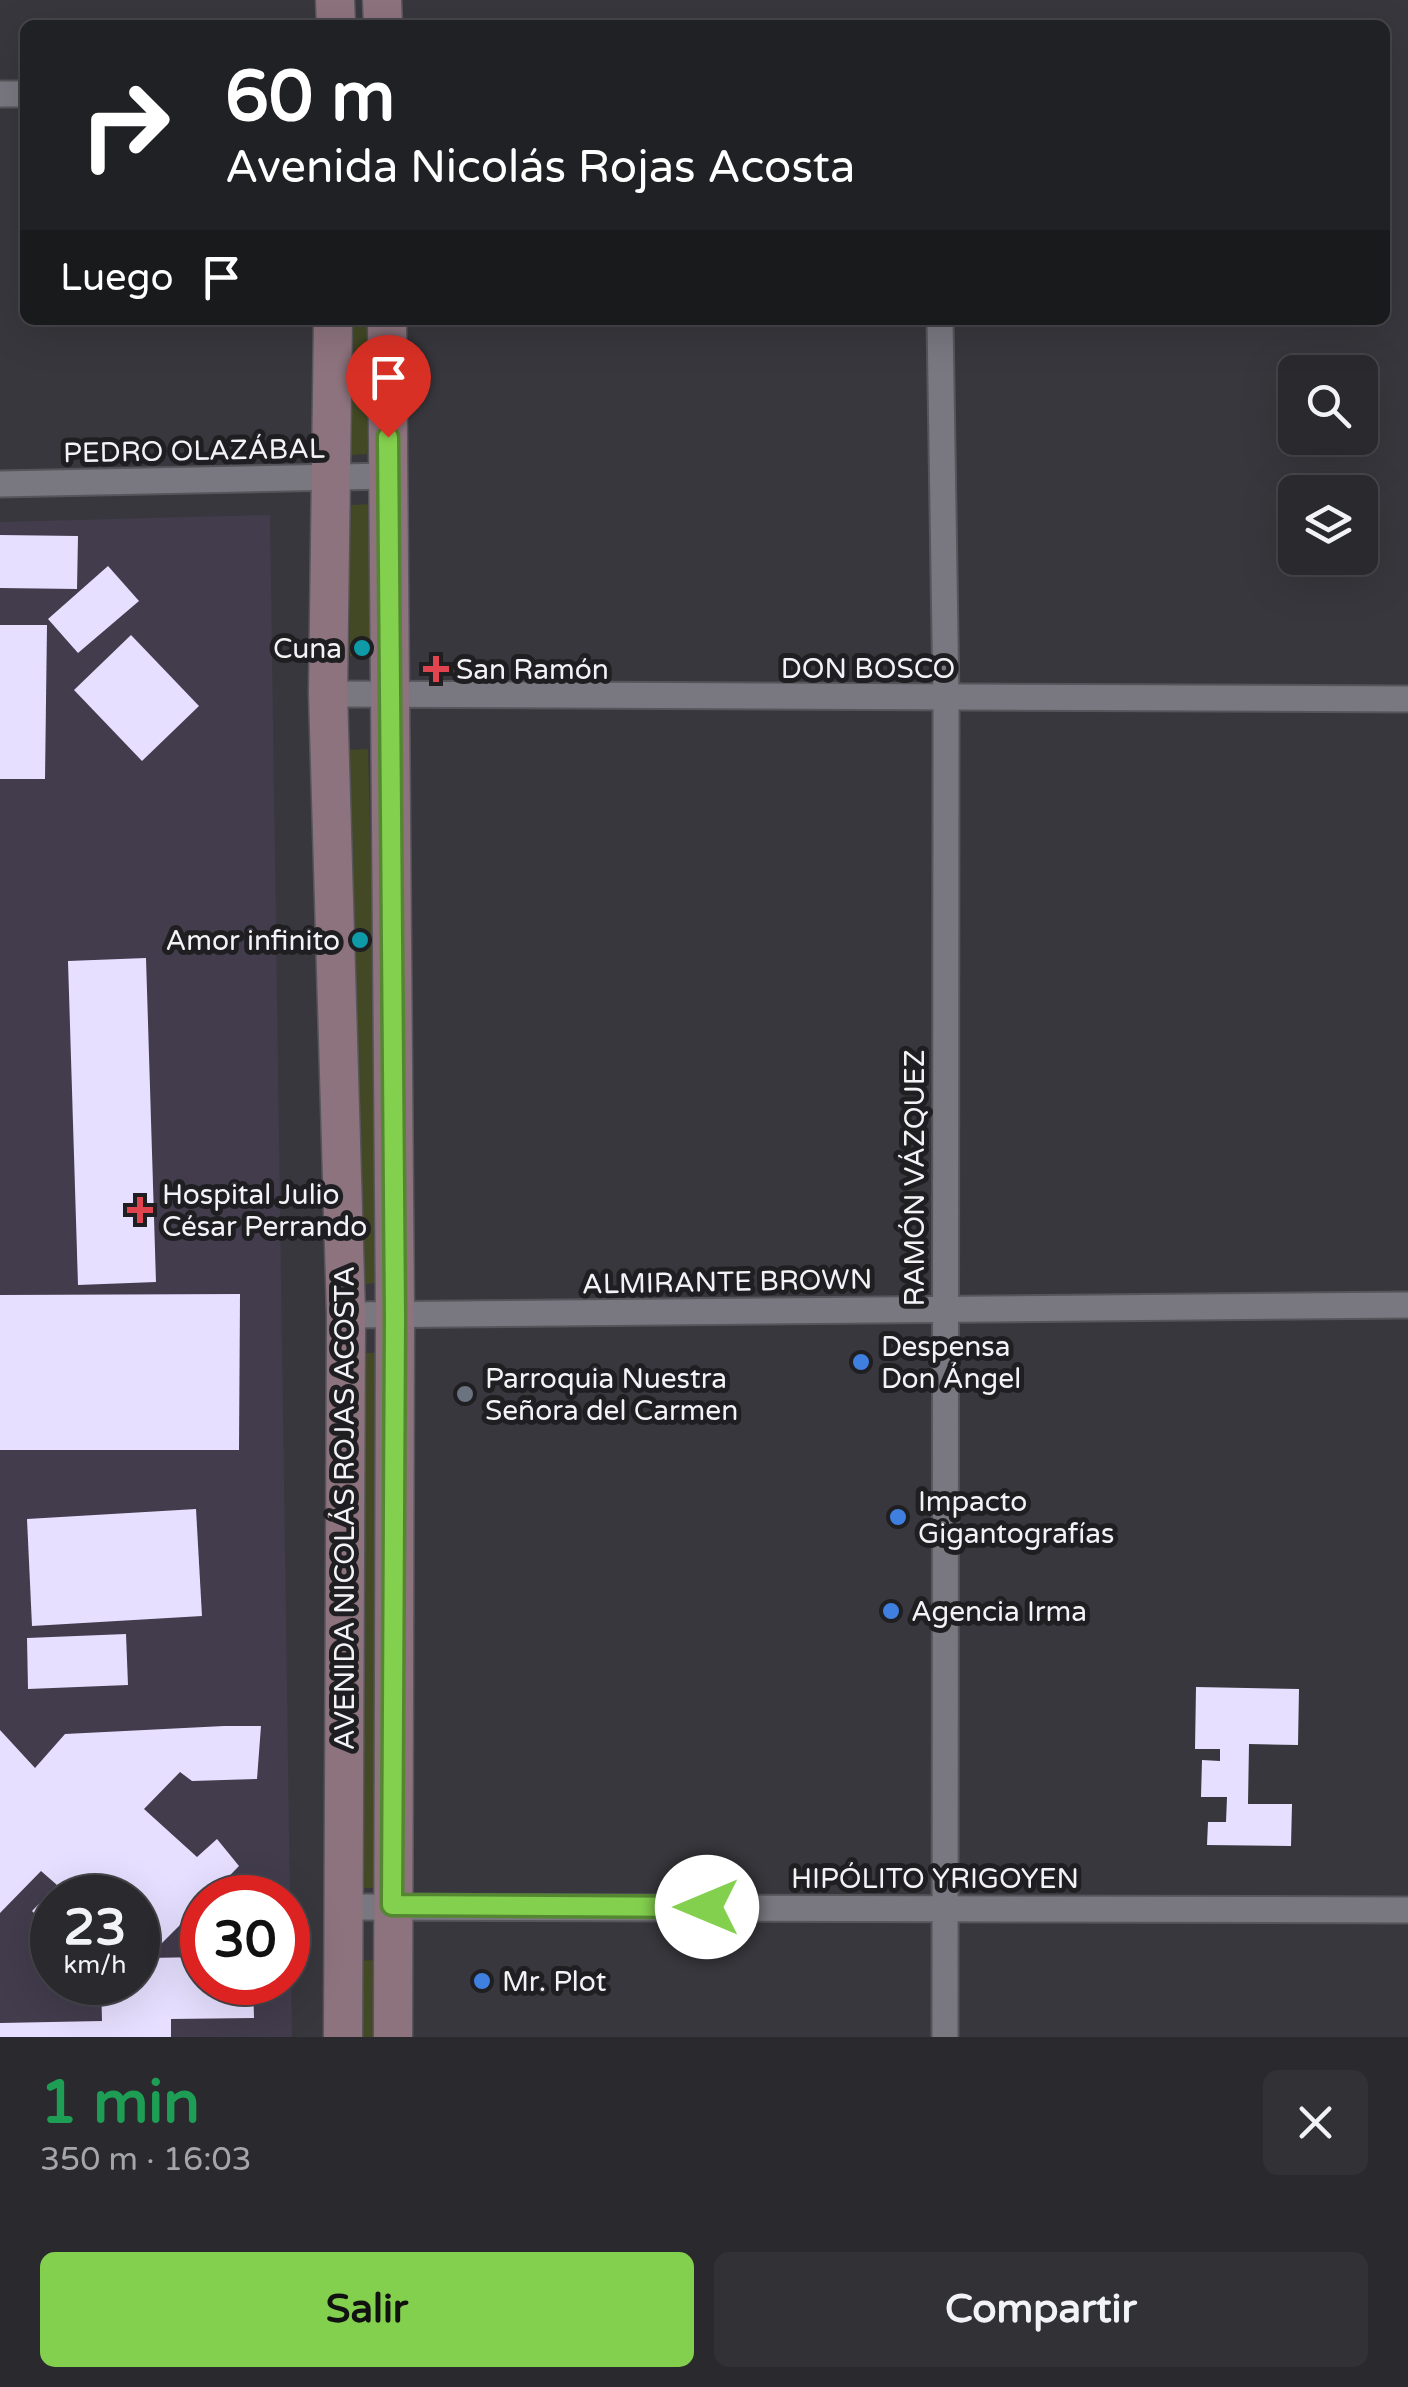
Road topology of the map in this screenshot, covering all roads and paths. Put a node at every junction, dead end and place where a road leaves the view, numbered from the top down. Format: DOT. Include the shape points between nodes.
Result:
graph roads {
  1 [pos="333,325"];
  2 [pos="386,325"];
  3 [pos="940,325"];
  4 [pos="389,476"];
  5 [pos="330,478"];
  6 [pos="0,484"];
  7 [pos="328,694"];
  8 [pos="390,694"];
  9 [pos="946,699"];
  10 [pos="1408,700"];
  11 [pos="1408,1305"];
  12 [pos="944,1307"];
  13 [pos="346,1316"];
  14 [pos="395,1317"];
  15 [pos="392,1905"];
  16 [pos="342,1907"];
  17 [pos="944,1908"];
  18 [pos="1408,1910"];
  19 [pos="343,2037"];
  20 [pos="393,2037"];
  21 [pos="944,2037"];
  1 -- 5 [label="main road, AVENIDA NICOLÁS ROJAS ACOSTA"];
  2 -- 4 [label="main road, AVENIDA NICOLÁS ROJAS ACOSTA"];
  3 -- 9 [label="street, RAMÓN VÁZQUEZ"];
  4 -- 5 [label="street, PEDRO OLAZÁBAL"];
  4 -- 8 [label="main road, AVENIDA NICOLÁS ROJAS ACOSTA"];
  5 -- 6 [label="street, PEDRO OLAZÁBAL"];
  5 -- 7 [label="main road, AVENIDA NICOLÁS ROJAS ACOSTA"];
  7 -- 8 [label="street, DON BOSCO"];
  7 -- 13 [label="main road, AVENIDA NICOLÁS ROJAS ACOSTA"];
  8 -- 9 [label="street, DON BOSCO"];
  8 -- 14 [label="main road, AVENIDA NICOLÁS ROJAS ACOSTA"];
  9 -- 10 [label="street, DON BOSCO"];
  9 -- 12 [label="street, RAMÓN VÁZQUEZ"];
  11 -- 12 [label="street, ALMIRANTE BROWN"];
  12 -- 14 [label="street, ALMIRANTE BROWN"];
  12 -- 17 [label="street, RAMÓN VÁZQUEZ"];
  13 -- 14 [label="street, ALMIRANTE BROWN"];
  13 -- 16 [label="main road, AVENIDA NICOLÁS ROJAS ACOSTA"];
  14 -- 15 [label="main road, AVENIDA NICOLÁS ROJAS ACOSTA"];
  15 -- 16 [label="street, HIPÓLITO YRIGOYEN"];
  15 -- 17 [label="street, HIPÓLITO YRIGOYEN"];
  15 -- 20 [label="main road, AVENIDA NICOLÁS ROJAS ACOSTA"];
  16 -- 19 [label="main road, AVENIDA NICOLÁS ROJAS ACOSTA"];
  17 -- 18 [label="street, HIPÓLITO YRIGOYEN"];
  17 -- 21 [label="street, RAMÓN VÁZQUEZ"];
}
